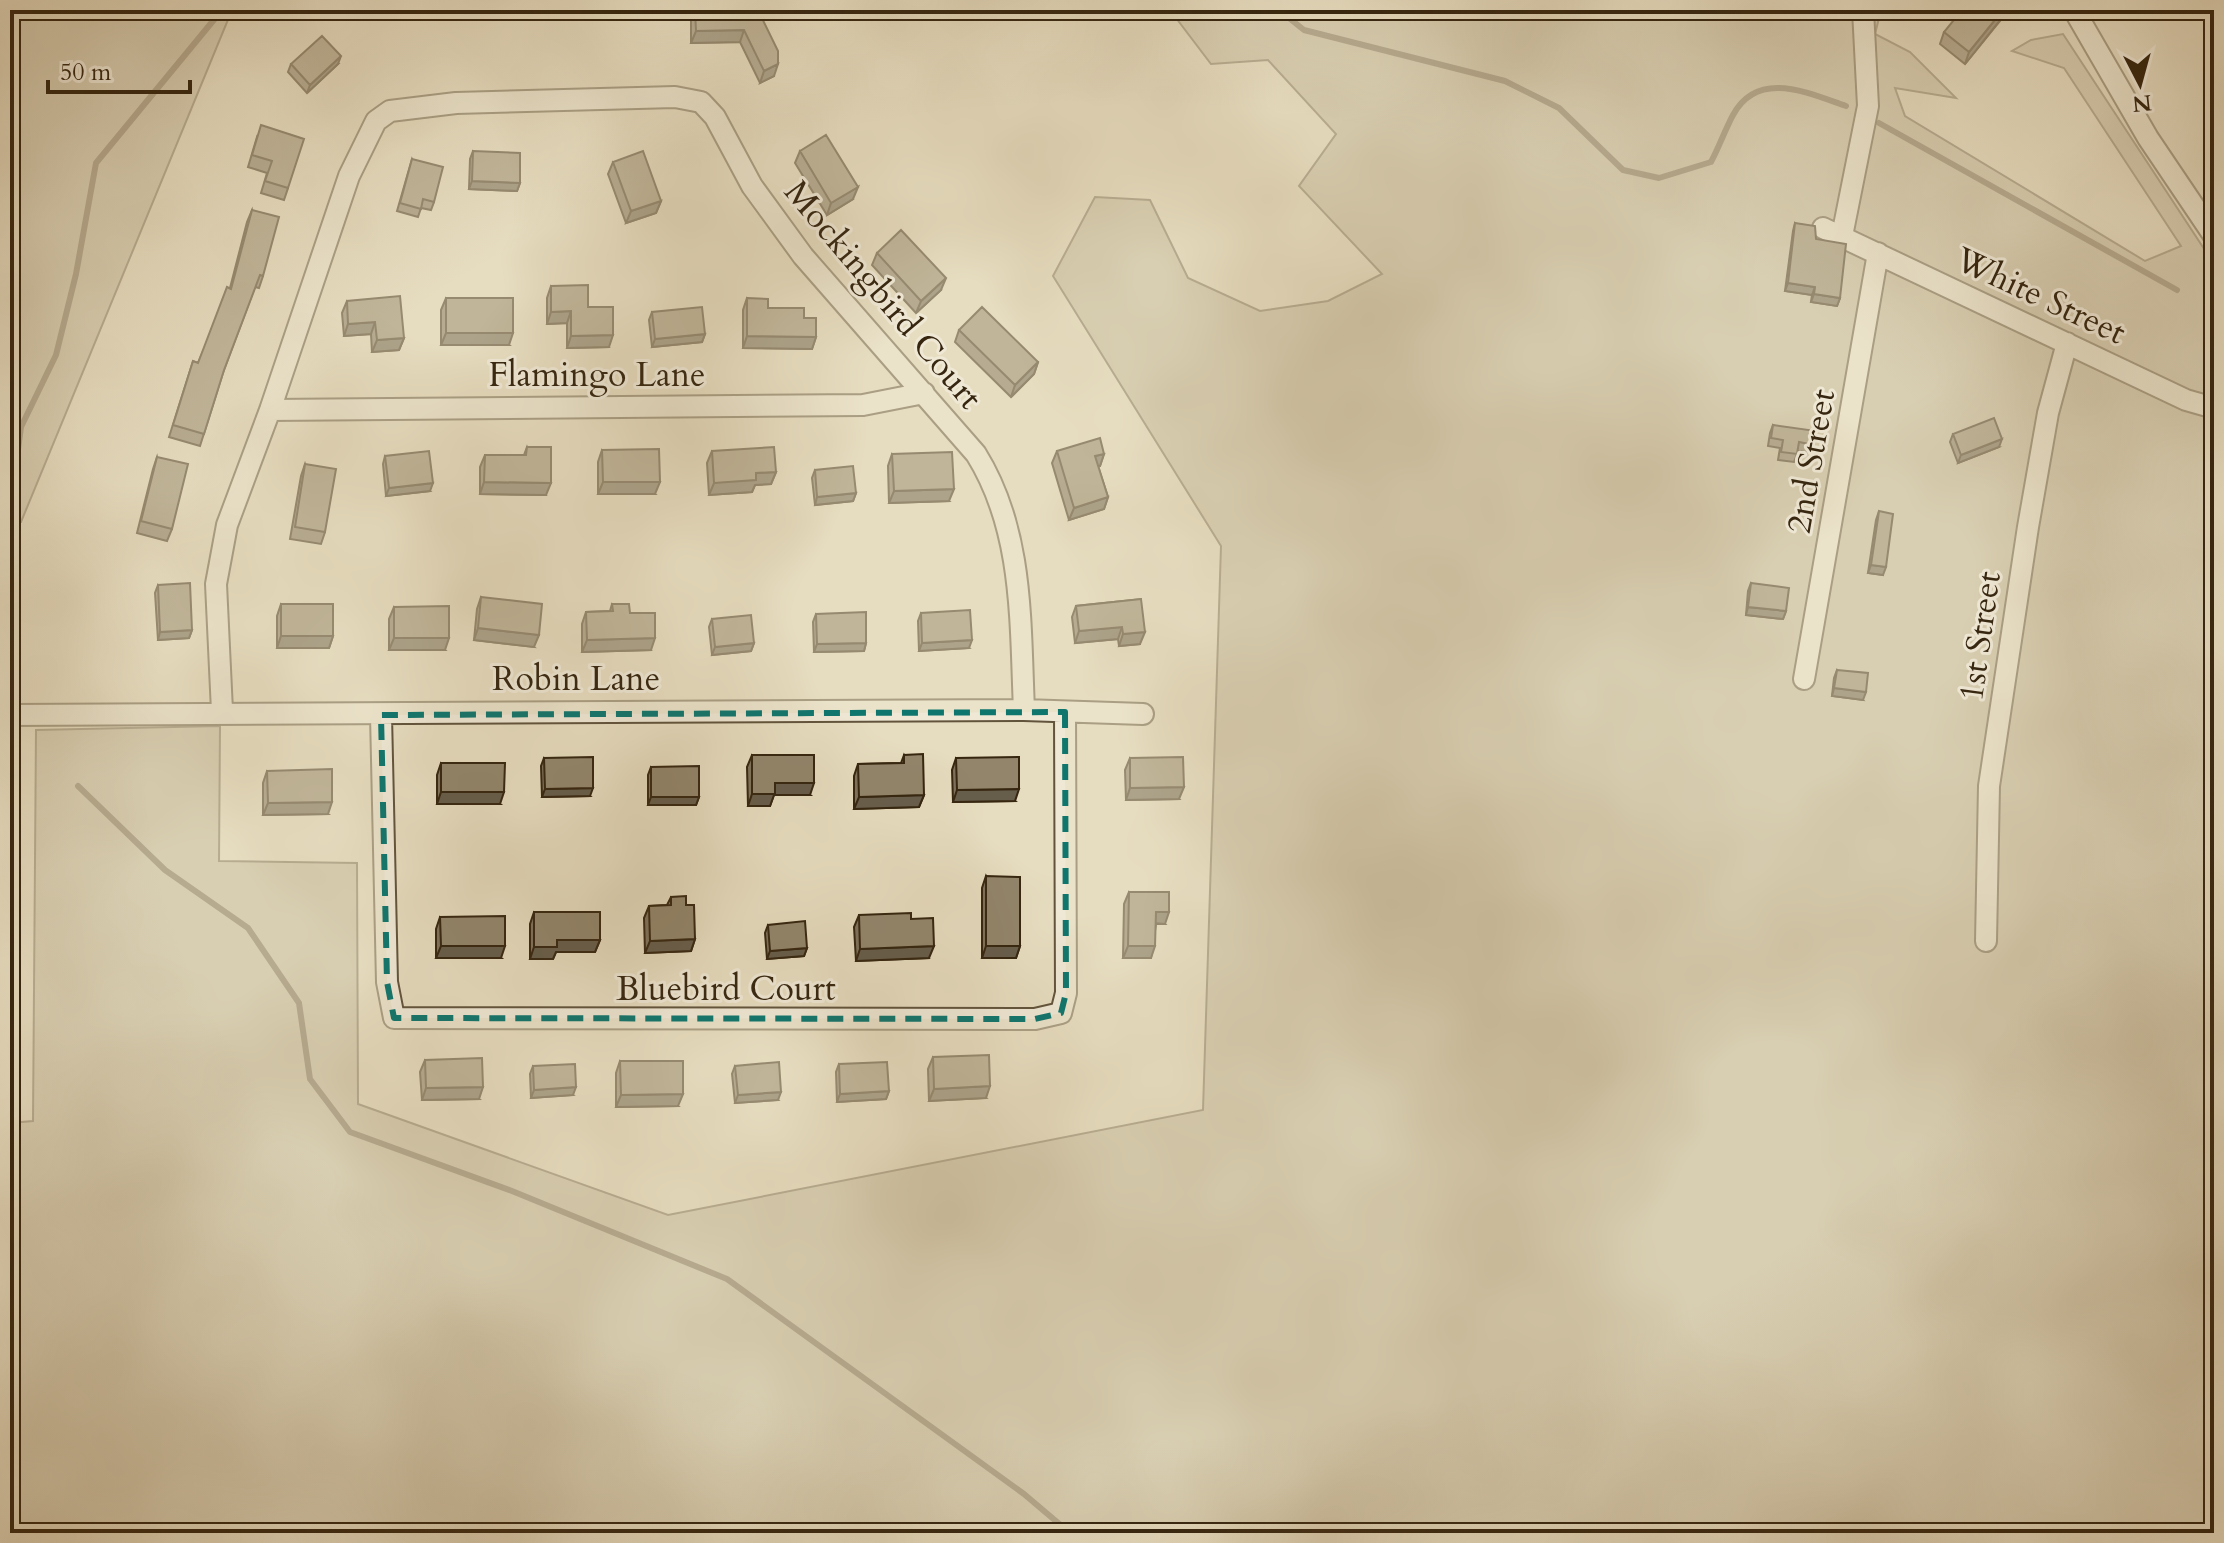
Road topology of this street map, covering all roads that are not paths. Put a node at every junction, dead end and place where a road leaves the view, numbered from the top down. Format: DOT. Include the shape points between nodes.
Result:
graph roads {
  1 [pos="1863,10"];
  2 [pos="2074,10"];
  3 [pos="2214,236"];
  4 [pos="1878,253"];
  5 [pos="2067,343"];
  6 [pos="924,393"];
  7 [pos="2214,408"];
  8 [pos="270,410"];
  9 [pos="1804,679"];
  10 [pos="1024,710"];
  11 [pos="222,711"];
  12 [pos="1065,712"];
  13 [pos="1143,714"];
  14 [pos="10,715"];
  15 [pos="381,715"];
  16 [pos="1986,941"];
  1 -- 4 [label="street, White Street" via="1868,106 1832,232"];
  2 -- 3 [label="street" via="2148,138"];
  4 -- 5 [label="street, White Street"];
  4 -- 9 [label="street, 2nd Street"];
  5 -- 7 [label="street, White Street" via="2186,400"];
  5 -- 16 [label="street, 1st Street" via="2030,513 1989,786"];
  6 -- 8 [label="street, Flamingo Lane" via="863,405"];
  6 -- 8 [label="street, Mockingbird Court" via="803,256 752,186 715,117 701,102 675,97 456,103 390,111 376,121 349,176"];
  6 -- 10 [label="street, Mockingbird Court" via="994,483 1015,554"];
  8 -- 11 [label="street, Mockingbird Court" via="219,558"];
  10 -- 12 [label="street, Robin Lane"];
  10 -- 15 [label="street, Robin Lane"];
  11 -- 14 [label="street, Robin Lane"];
  11 -- 15 [label="street, Robin Lane"];
  12 -- 13 [label="street, Robin Lane"];
  12 -- 15 [label="street, Bluebird Court" via="1066,993 1061,1013 1035,1019 394,1018 387,982"];
}
